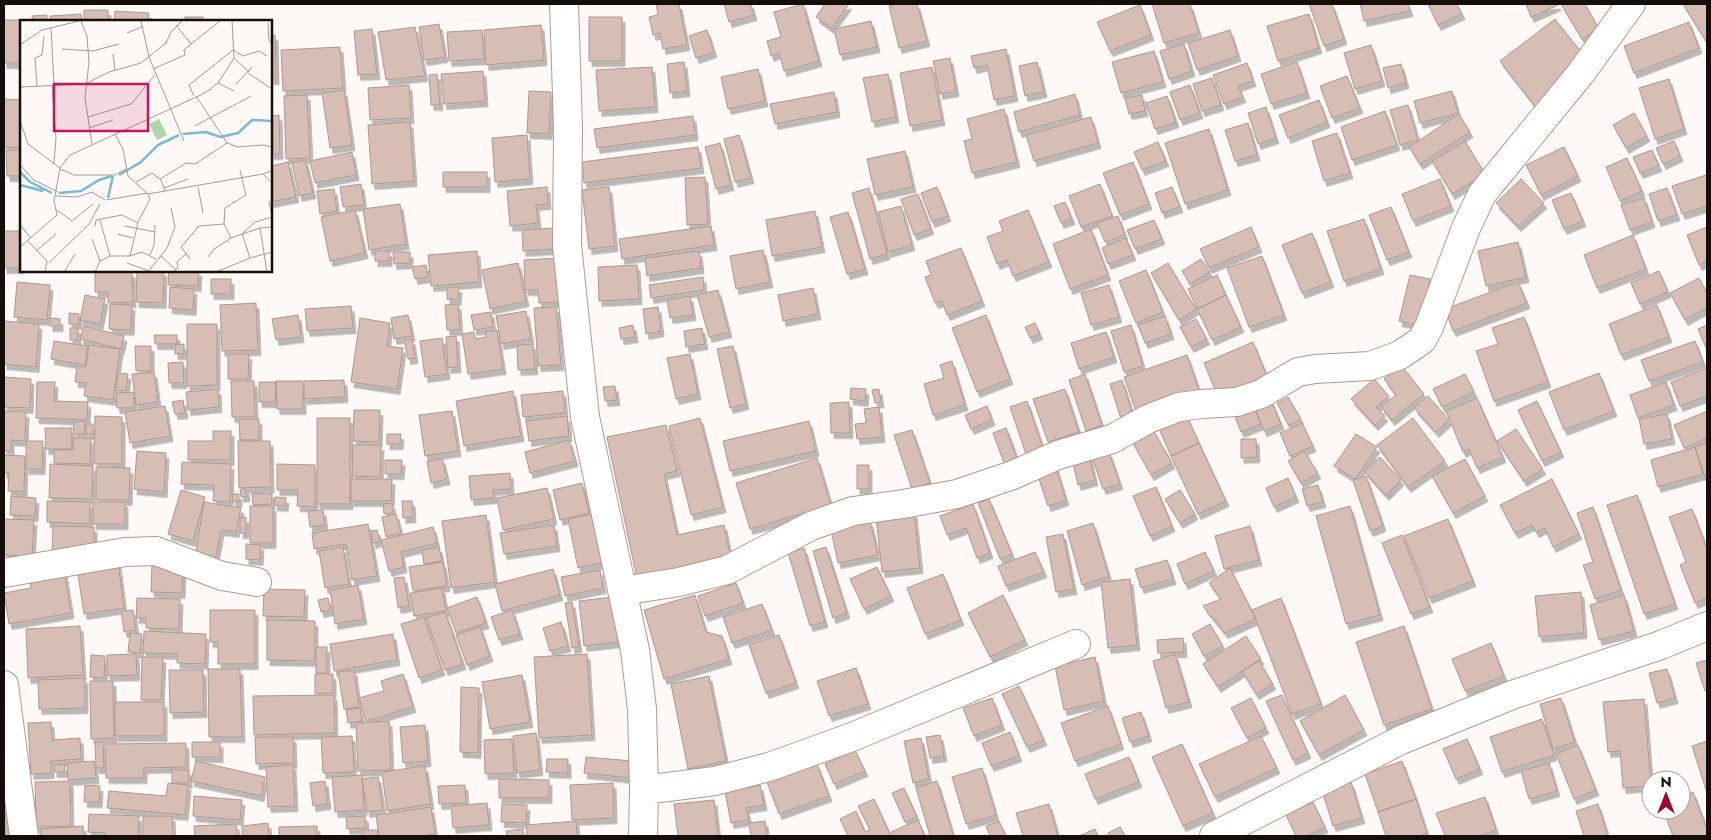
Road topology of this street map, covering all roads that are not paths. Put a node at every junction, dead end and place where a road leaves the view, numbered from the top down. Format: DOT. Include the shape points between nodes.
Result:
graph roads {
  1 [pos="564,4"];
  2 [pos="1631,4"];
  3 [pos="4,573"];
  4 [pos="257,582"];
  5 [pos="622,591"];
  6 [pos="1707,626"];
  7 [pos="1076,644"];
  8 [pos="4,685"];
  9 [pos="644,790"];
  10 [pos="24,836"];
  11 [pos="643,836"];
  12 [pos="1214,836"];
  1 -- 5 [label="street" via="567,245 585,417"];
  2 -- 5 [label="street" via="1581,73 1482,194 1429,327 1422,340 1400,355 1370,366 1315,368 1298,372 1261,394 1238,402 1179,407 1112,439 1058,455 957,494 853,511 811,526 727,570"];
  3 -- 4 [label="street" via="125,552 156,551 222,576"];
  5 -- 9 [label="street" via="642,709"];
  6 -- 12 [label="street" via="1661,645 1512,695 1402,740"];
  7 -- 9 [label="street" via="852,737 770,767 715,781"];
  8 -- 10 [label="street"];
  9 -- 11 [label="street"];
}
